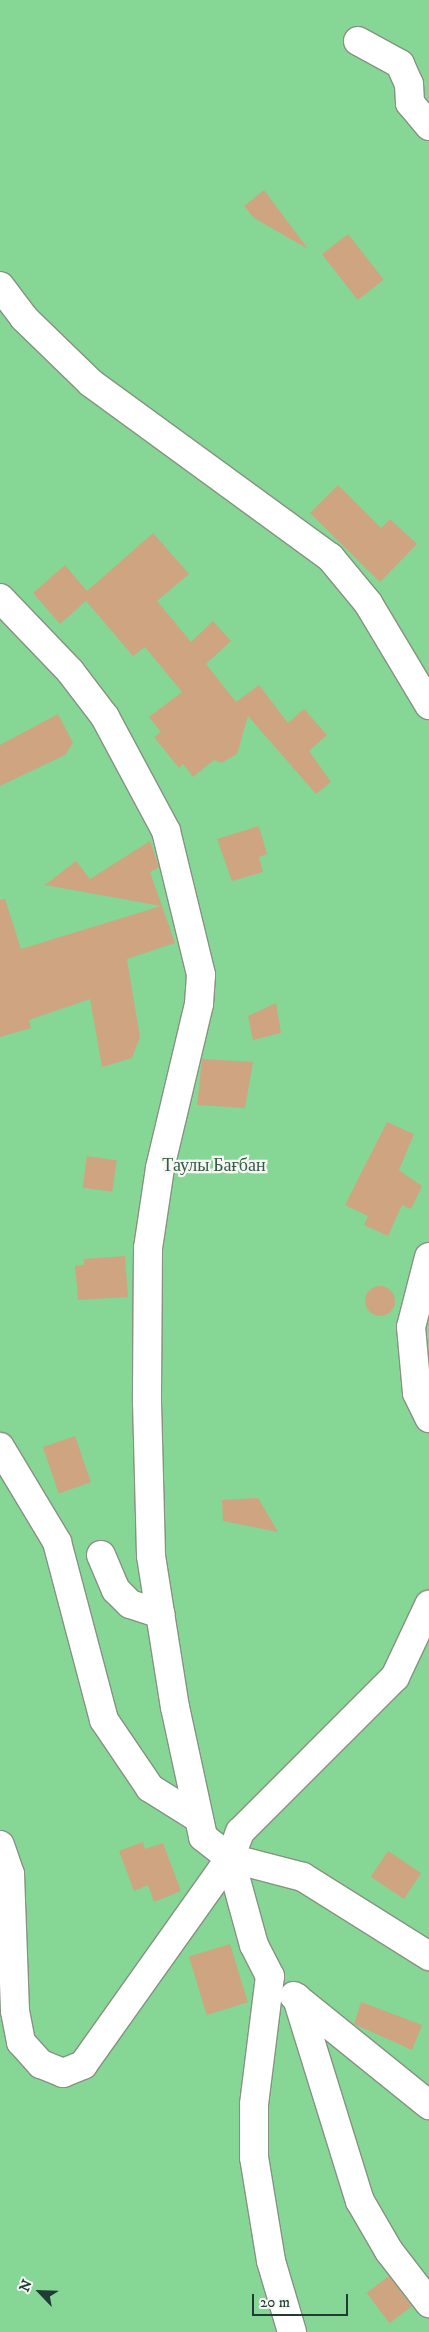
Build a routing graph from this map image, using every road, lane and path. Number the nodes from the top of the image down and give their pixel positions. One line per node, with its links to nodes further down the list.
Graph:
1 (358, 41): 2 (street)
2 (429, 126)
3 (0, 286): 5 (street)
4 (0, 598): 11 (street)
5 (429, 705)
6 (429, 1257): 7 (street)
7 (429, 1418)
8 (0, 1447): 12 (street)
9 (101, 1555): 11 (street)
10 (429, 1605): 14 (street)
11 (160, 1614): 12 (street)
12 (198, 1818): 14 (street)
13 (0, 1845): 14 (street)
14 (230, 1858): 15 (street); 16 (street)
15 (429, 1956)
16 (270, 1976): 17 (street); 20 (street)
17 (297, 1998): 18 (street); 19 (street)
18 (429, 2104)
19 (429, 2303)
20 (292, 2332)

